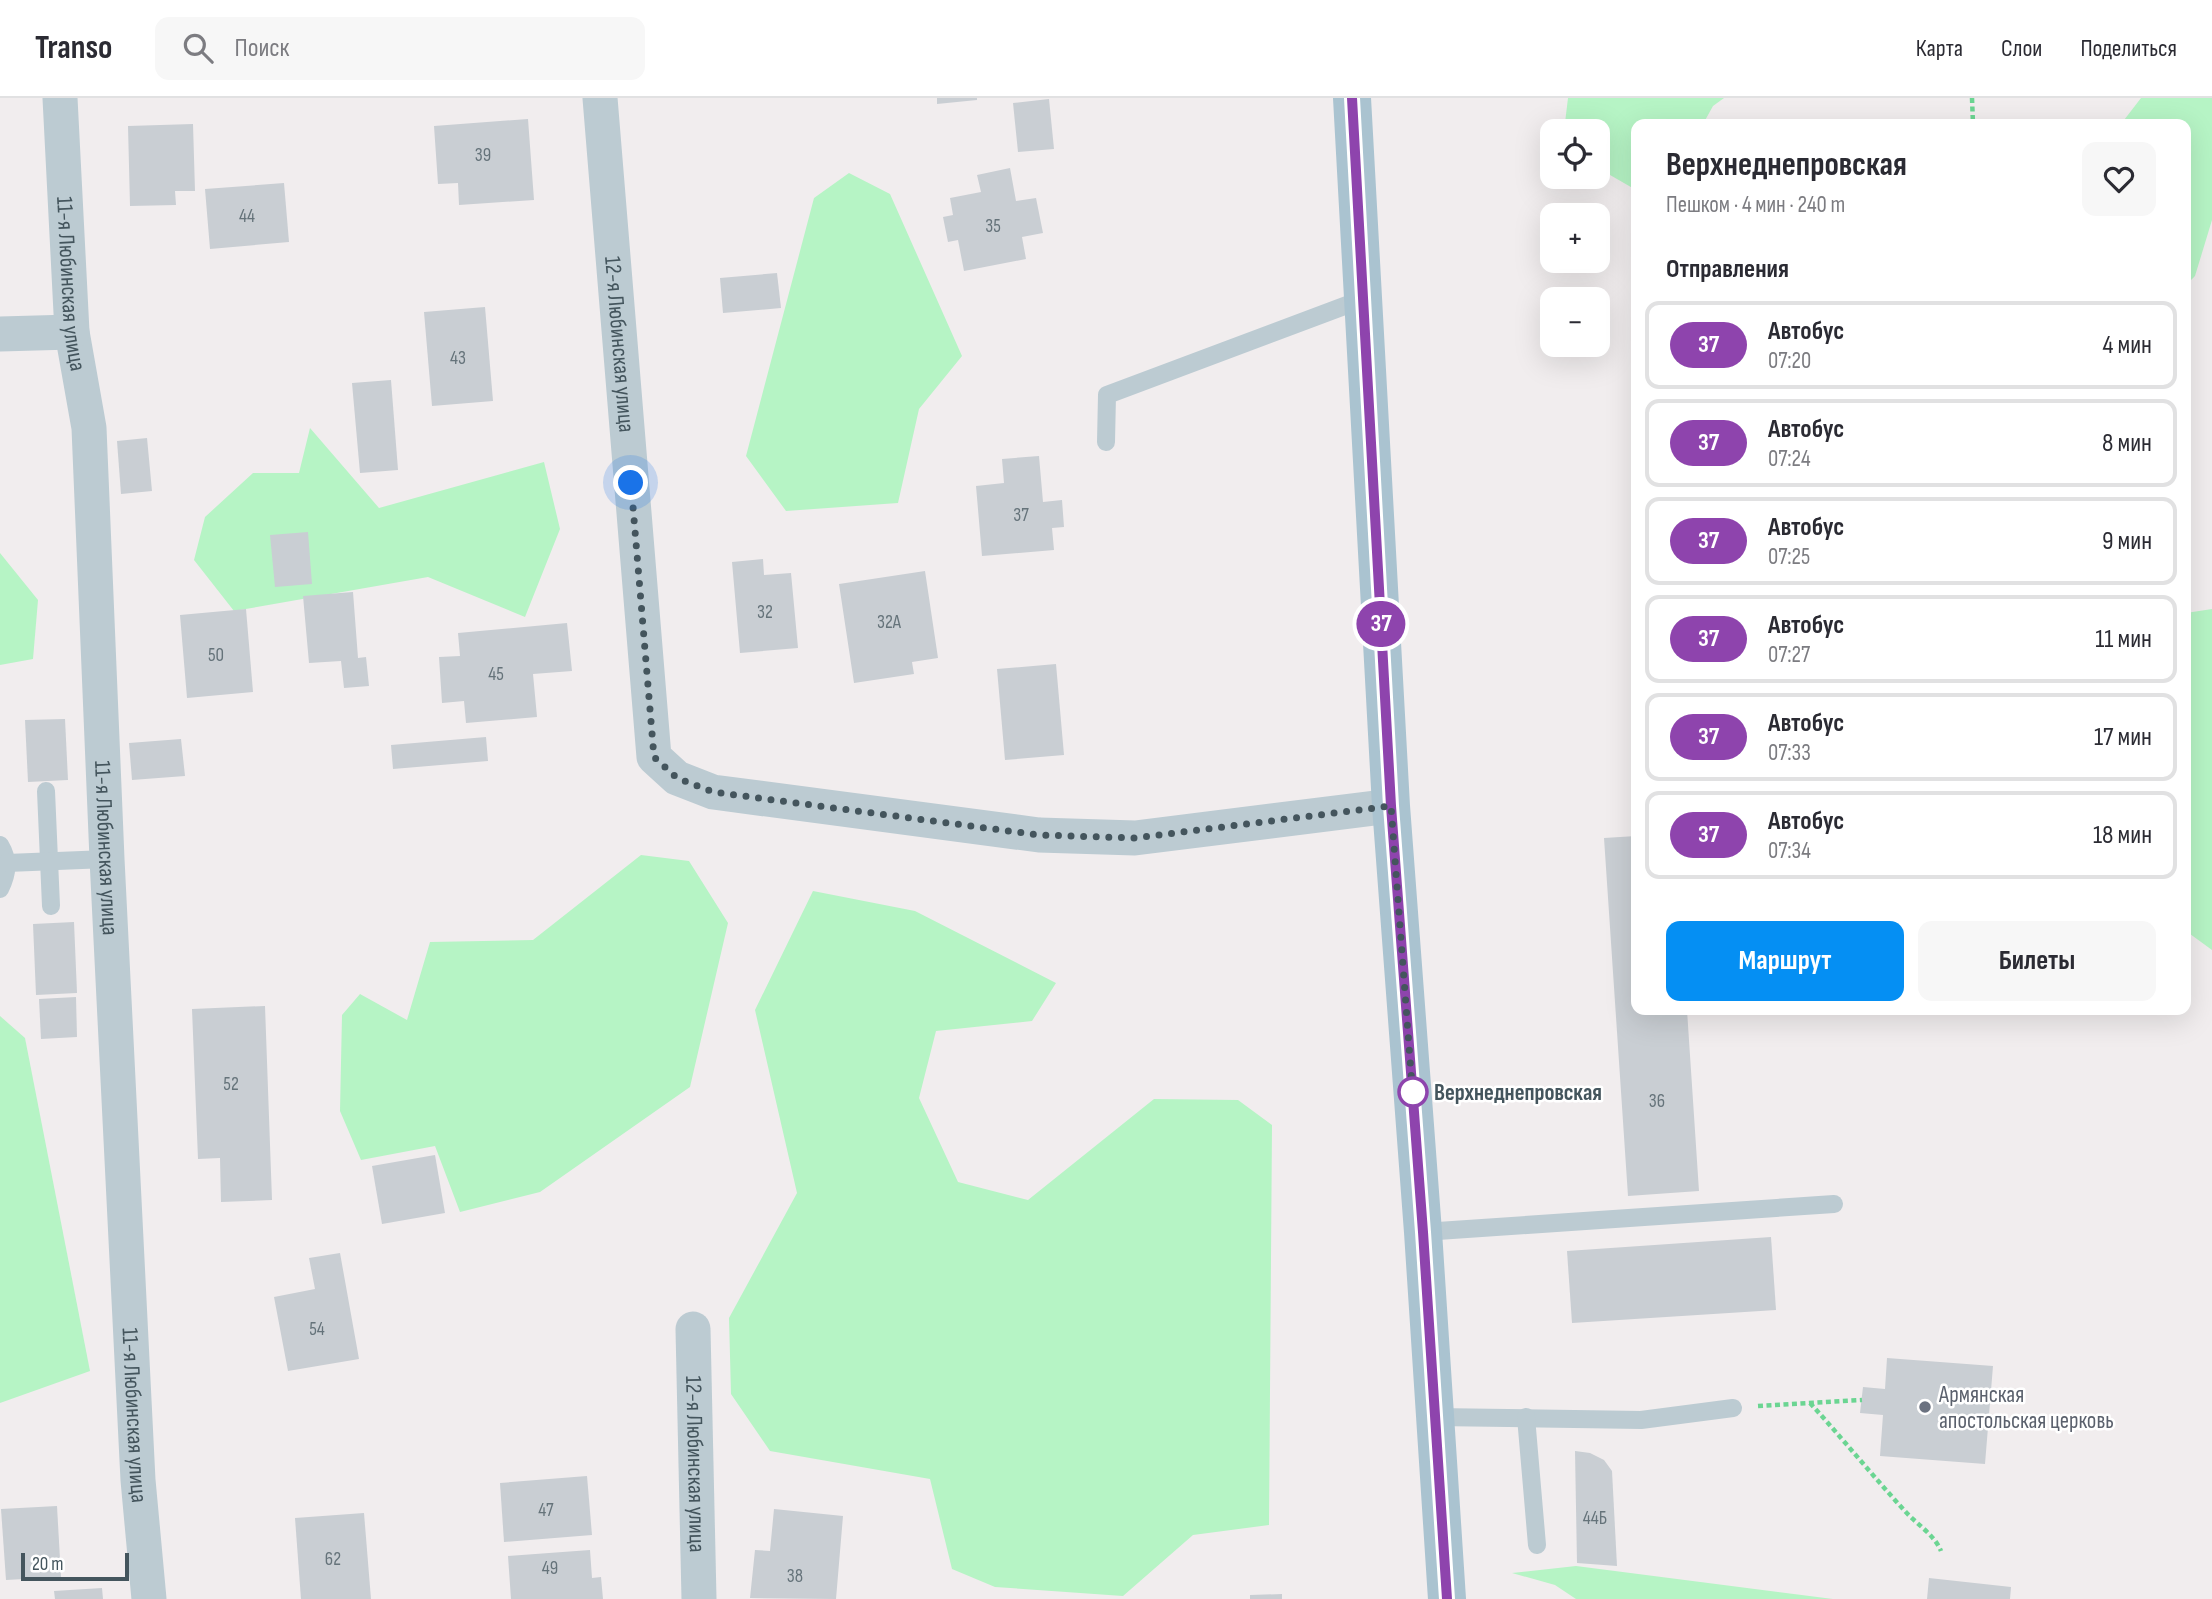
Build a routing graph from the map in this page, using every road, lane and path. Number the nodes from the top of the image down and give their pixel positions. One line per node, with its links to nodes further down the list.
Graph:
1 (60, 98): 7 (street, 11-я Любинская улица)
2 (600, 98): 11 (street, 12-я Любинская улица)
3 (1352, 98): 6 (main road)
4 (1972, 98): 5 (path)
5 (1973, 119)
6 (1363, 299): 9 (lane); 11 (main road)
7 (72, 332): 8 (street); 13 (street, 11-я Любинская улица)
8 (0, 334)
9 (1106, 442)
10 (46, 792): 14 (lane)
11 (1391, 806): 19 (main road)
12 (0, 845): 15 (lane)
13 (107, 859): 14 (lane); 28 (street, 11-я Любинская улица)
14 (49, 861): 15 (lane); 17 (lane)
15 (7, 863): 16 (lane)
16 (0, 889)
17 (51, 906)
18 (1834, 1204): 19 (lane)
19 (1423, 1232): 24 (main road)
20 (692, 1329): 29 (street, 12-я Любинская улица)
21 (1862, 1401): 22 (path)
22 (1810, 1402): 23 (path); 27 (path)
23 (1733, 1408): 25 (lane)
24 (1435, 1417): 25 (lane); 30 (main road)
25 (1526, 1417): 26 (lane)
26 (1537, 1545)
27 (1941, 1551)
28 (149, 1599)
29 (698, 1599)
30 (1447, 1599)

